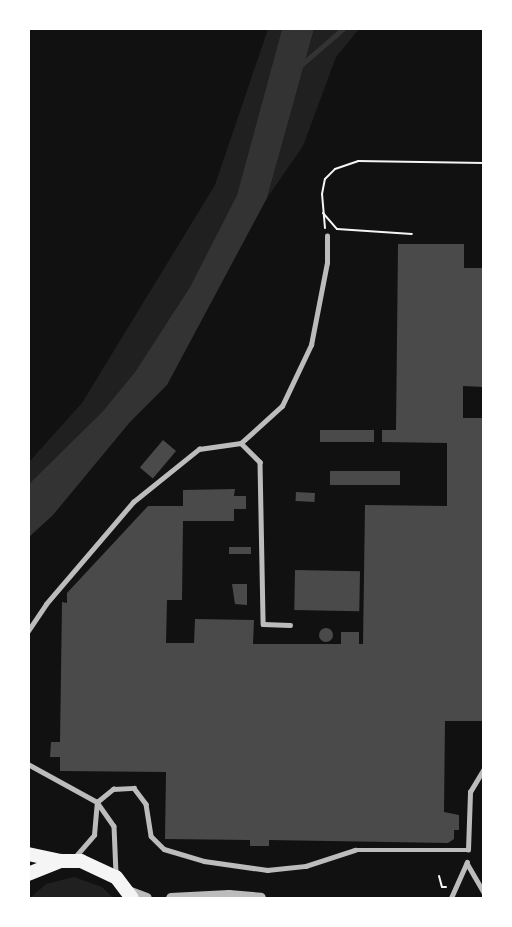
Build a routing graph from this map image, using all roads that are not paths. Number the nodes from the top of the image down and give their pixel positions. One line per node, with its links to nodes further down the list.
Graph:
1 (327, 236): 2 (lane)
2 (241, 444): 3 (lane); 4 (lane)
3 (290, 625)
4 (28, 631)
5 (28, 764): 7 (lane)
6 (483, 769): 7 (lane)
7 (97, 802): 9 (lane); 11 (lane)
8 (28, 854): 9 (main road)
9 (65, 860): 10 (main road); 11 (main road)
10 (28, 874)
11 (116, 877): 13 (main road)
12 (483, 892): 17 (lane)
13 (130, 895): 14 (street)
14 (147, 898)
15 (171, 898): 16 (street)
16 (261, 898)
17 (451, 898)

